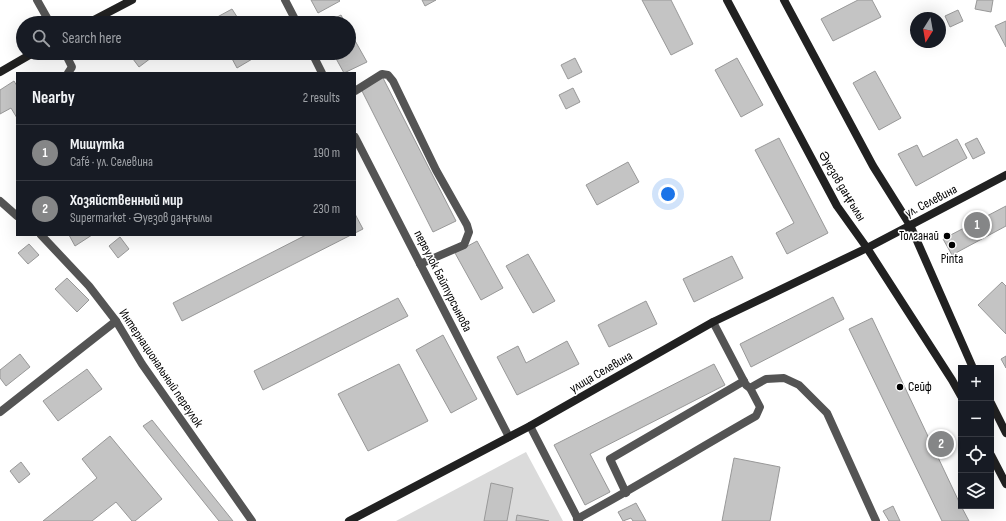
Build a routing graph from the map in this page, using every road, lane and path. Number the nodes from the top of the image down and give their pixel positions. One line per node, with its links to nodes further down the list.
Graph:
1 (36, 0): 6 (street)
2 (132, 0): 7 (main road)
3 (285, 0): 8 (street)
4 (727, 0): 22 (main road, Әуезов даңғылы)
5 (784, 0): 20 (main road)
6 (46, 16)
7 (101, 16)
8 (293, 16)
9 (21, 60): 12 (main road)
10 (68, 60): 13 (street)
11 (316, 60): 14 (street)
12 (0, 72)
13 (69, 72)
14 (322, 72)
15 (356, 90): 23 (street)
16 (356, 139): 23 (street, переулок Байтурсынова)
17 (1006, 175): 20 (main road, ул. Селевина)
18 (0, 201): 19 (street)
19 (16, 215)
20 (910, 225): 22 (main road, ул. Селевина); 26 (main road)
21 (42, 236): 24 (street, Интернациональный переулок)
22 (867, 248): 25 (main road, улица Селевина); 29 (main road, Әуезов даңғылы)
23 (420, 264): 34 (street, переулок Байтурсынова)
24 (116, 321): 31 (street); 39 (street, Интернациональный переулок)
25 (713, 322): 27 (street); 32 (main road, улица Селевина)
26 (972, 365)
27 (744, 381): 28 (street); 37 (street)
28 (750, 388): 37 (street); 41 (street)
29 (958, 391)
30 (994, 409): 33 (main road)
31 (0, 412)
32 (530, 426): 34 (main road, улица Селевина); 38 (street)
33 (1006, 433)
34 (510, 437): 40 (main road, улица Селевина)
35 (994, 460): 36 (main road)
36 (1006, 484)
37 (626, 492): 38 (street)
38 (578, 520)
39 (252, 521)
40 (349, 521)
41 (876, 521)

